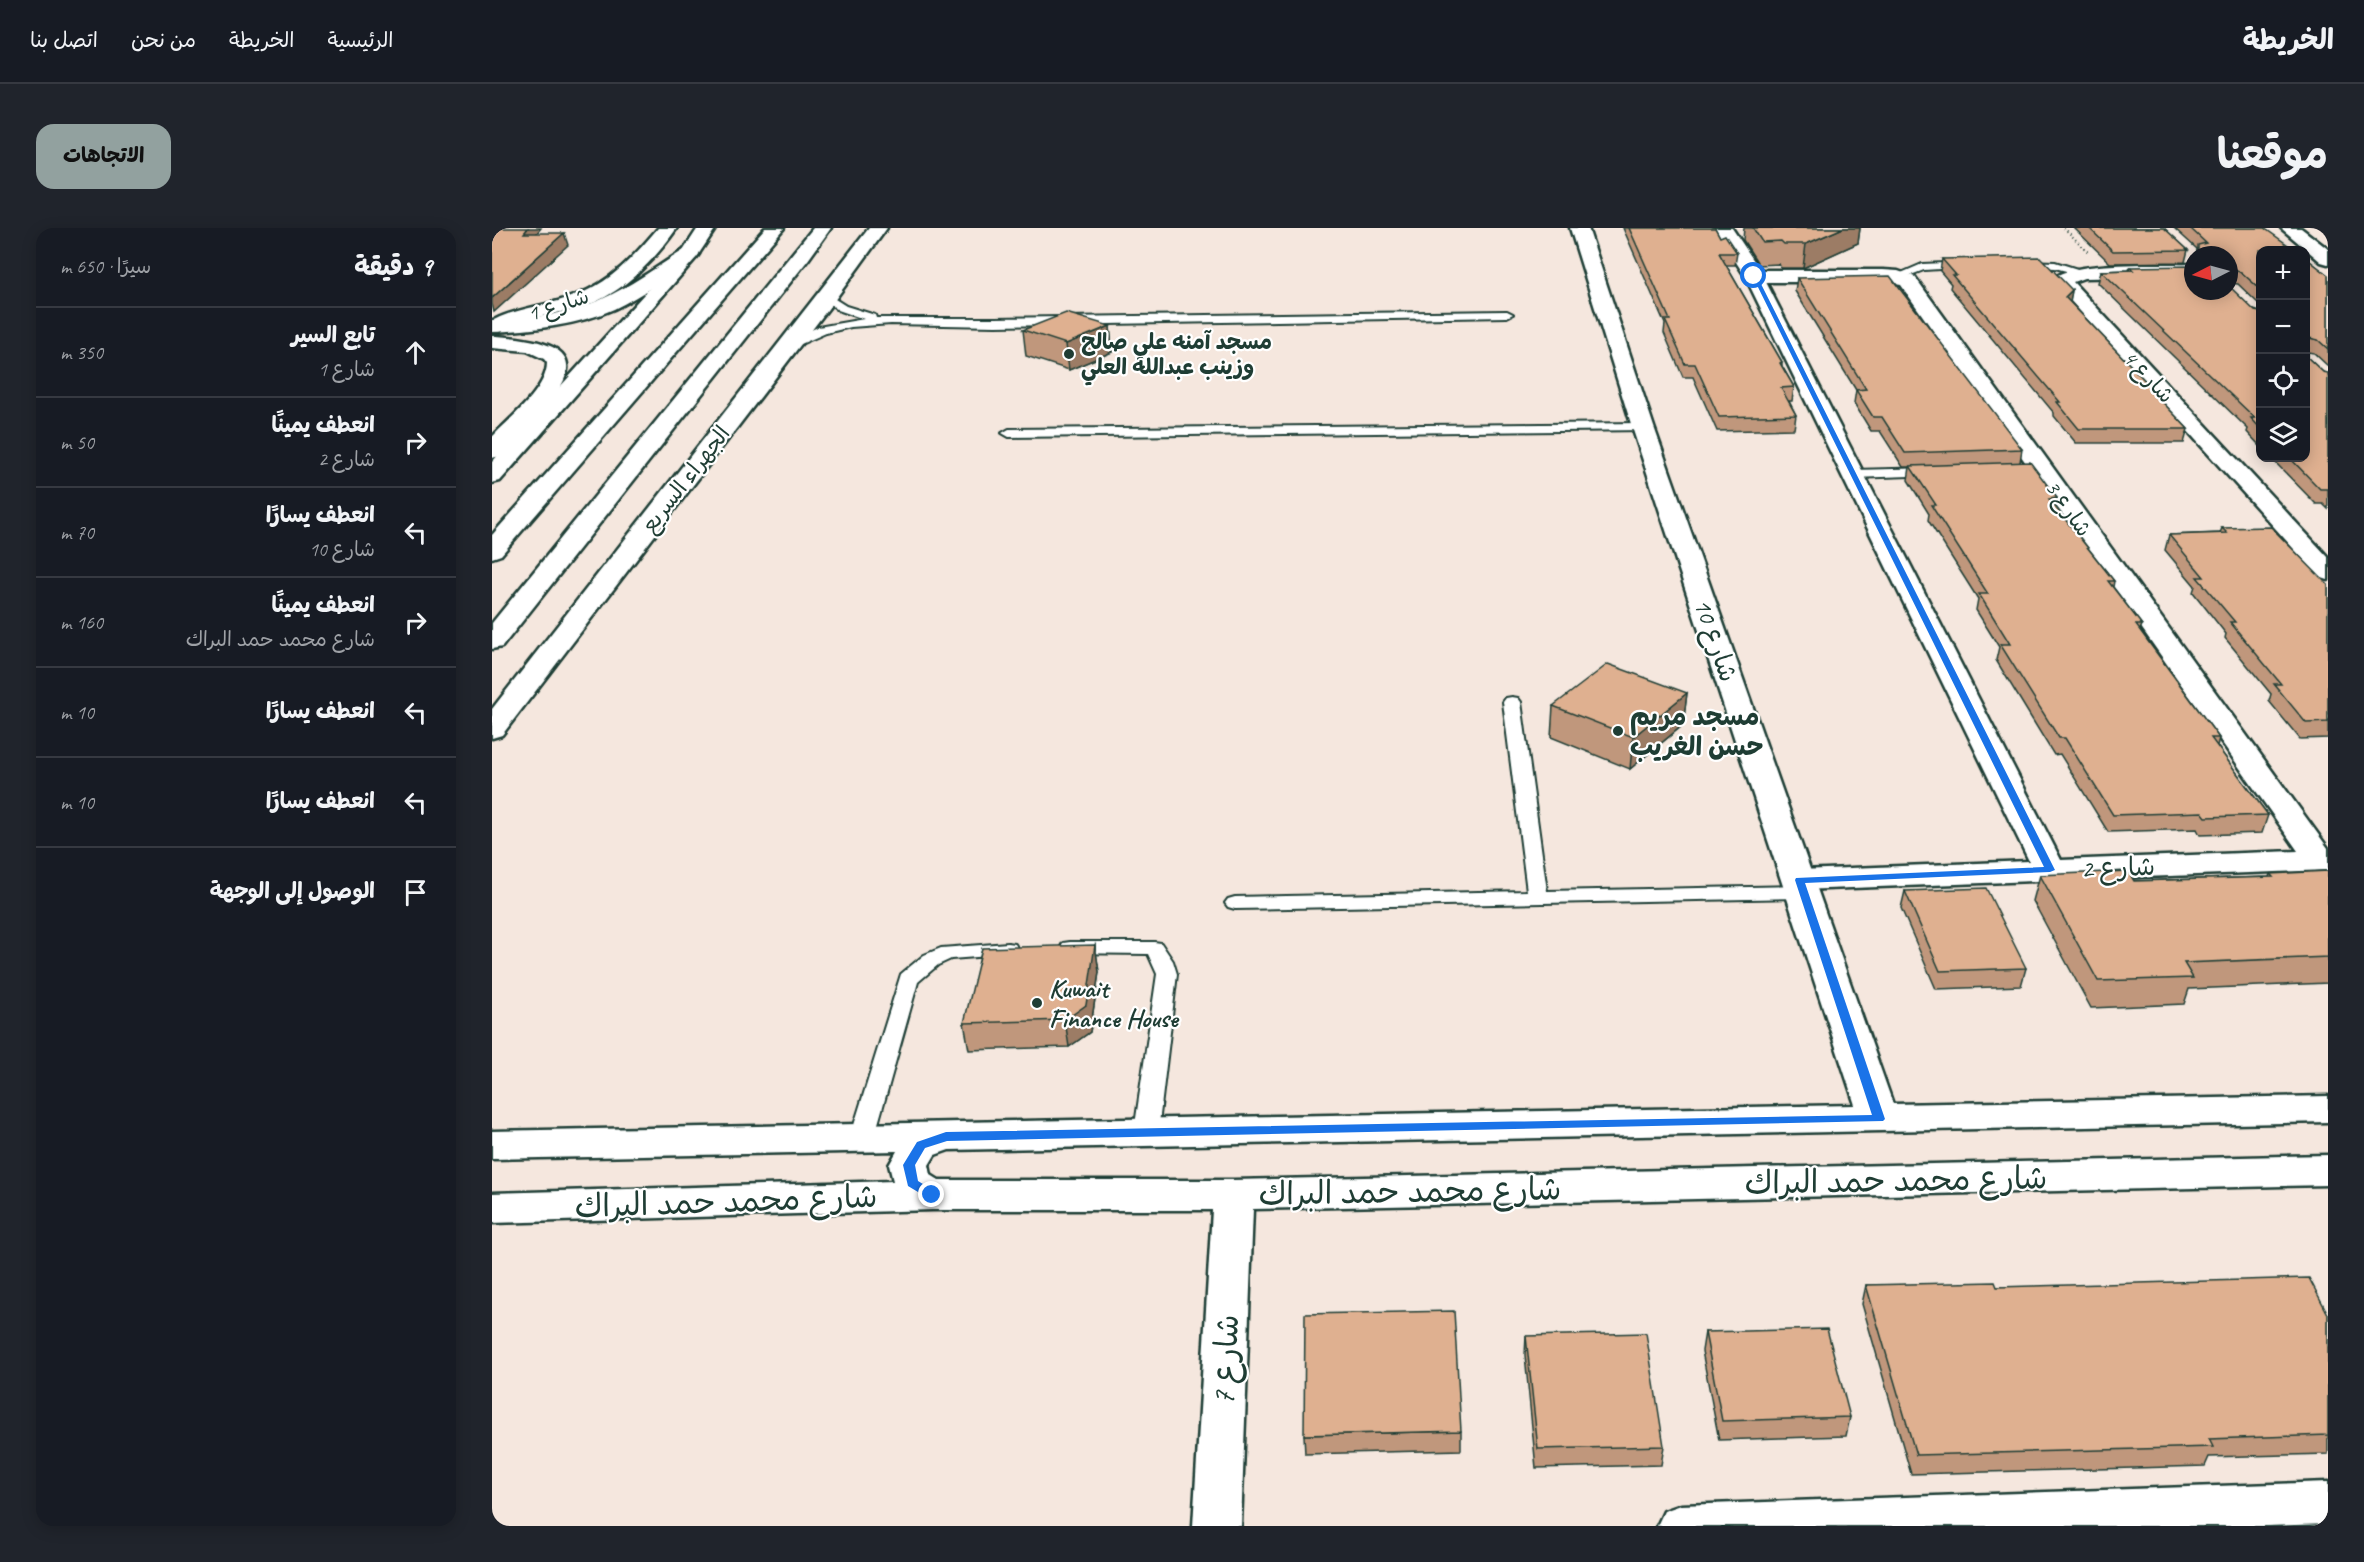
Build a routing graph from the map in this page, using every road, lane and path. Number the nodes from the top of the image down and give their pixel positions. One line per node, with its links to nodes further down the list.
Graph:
1 (668, 228): 21 (main road, شارع 1)
2 (707, 228): 10 (main road)
3 (775, 228): 30 (main road)
4 (878, 228): 18 (main road, الجهراء السريع)
5 (1579, 228): 23 (main road, شارع 10)
6 (1723, 228): 16 (main road)
7 (2290, 228): 11 (main road)
8 (830, 230): 33 (main road, الجهراء السريع)
9 (730, 250): 30 (main road)
10 (690, 254): 21 (main road); 29 (main road)
11 (2328, 258)
12 (1980, 264): 17 (lane)
13 (2004, 264): 15 (lane)
14 (2184, 270): 15 (main road)
15 (2081, 272): 32 (main road, شارع 4)
16 (1754, 276): 17 (main road); 28 (main road)
17 (1898, 277): 36 (main road, شارع 3)
18 (827, 297): 20 (lane); 22 (main road, الجهراء السريع)
19 (1507, 314): 20 (lane)
20 (891, 320): 22 (lane)
21 (493, 332): 24 (main road)
22 (790, 344): 35 (main road, الجهراء السريع)
23 (1643, 427): 25 (lane); 38 (main road, شارع 10)
24 (501, 431): 26 (main road)
25 (1008, 434)
26 (492, 451)
27 (1948, 472): 28 (lane)
28 (1853, 474): 37 (main road)
29 (492, 476)
30 (539, 495): 31 (main road)
31 (492, 550)
32 (2328, 572)
33 (492, 641)
34 (1512, 702): 39 (lane)
35 (492, 729)
36 (2324, 860): 37 (main road, شارع 2)
37 (2050, 870): 38 (main road, شارع 2)
38 (1801, 886): 39 (lane); 44 (main road, شارع 10)
39 (1538, 897): 40 (lane)
40 (1235, 903)
41 (1050, 948): 45 (lane)
42 (1027, 949): 47 (lane)
43 (2328, 1109): 44 (main road)
44 (1879, 1119): 45 (main road)
45 (1146, 1132): 46 (main road)
46 (946, 1136): 47 (main road); 50 (main road)
47 (862, 1138): 48 (main road)
48 (492, 1145)
49 (2328, 1170): 51 (main road, شارع محمد حمد البراك)
50 (932, 1195): 51 (main road, شارع محمد حمد البراك); 52 (main road, شارع محمد حمد البراك)
51 (1233, 1195): 55 (main road, شارع 7)
52 (492, 1208)
53 (2328, 1503): 54 (main road)
54 (2066, 1519): 56 (main road)
55 (1218, 1526)
56 (1681, 1526)

